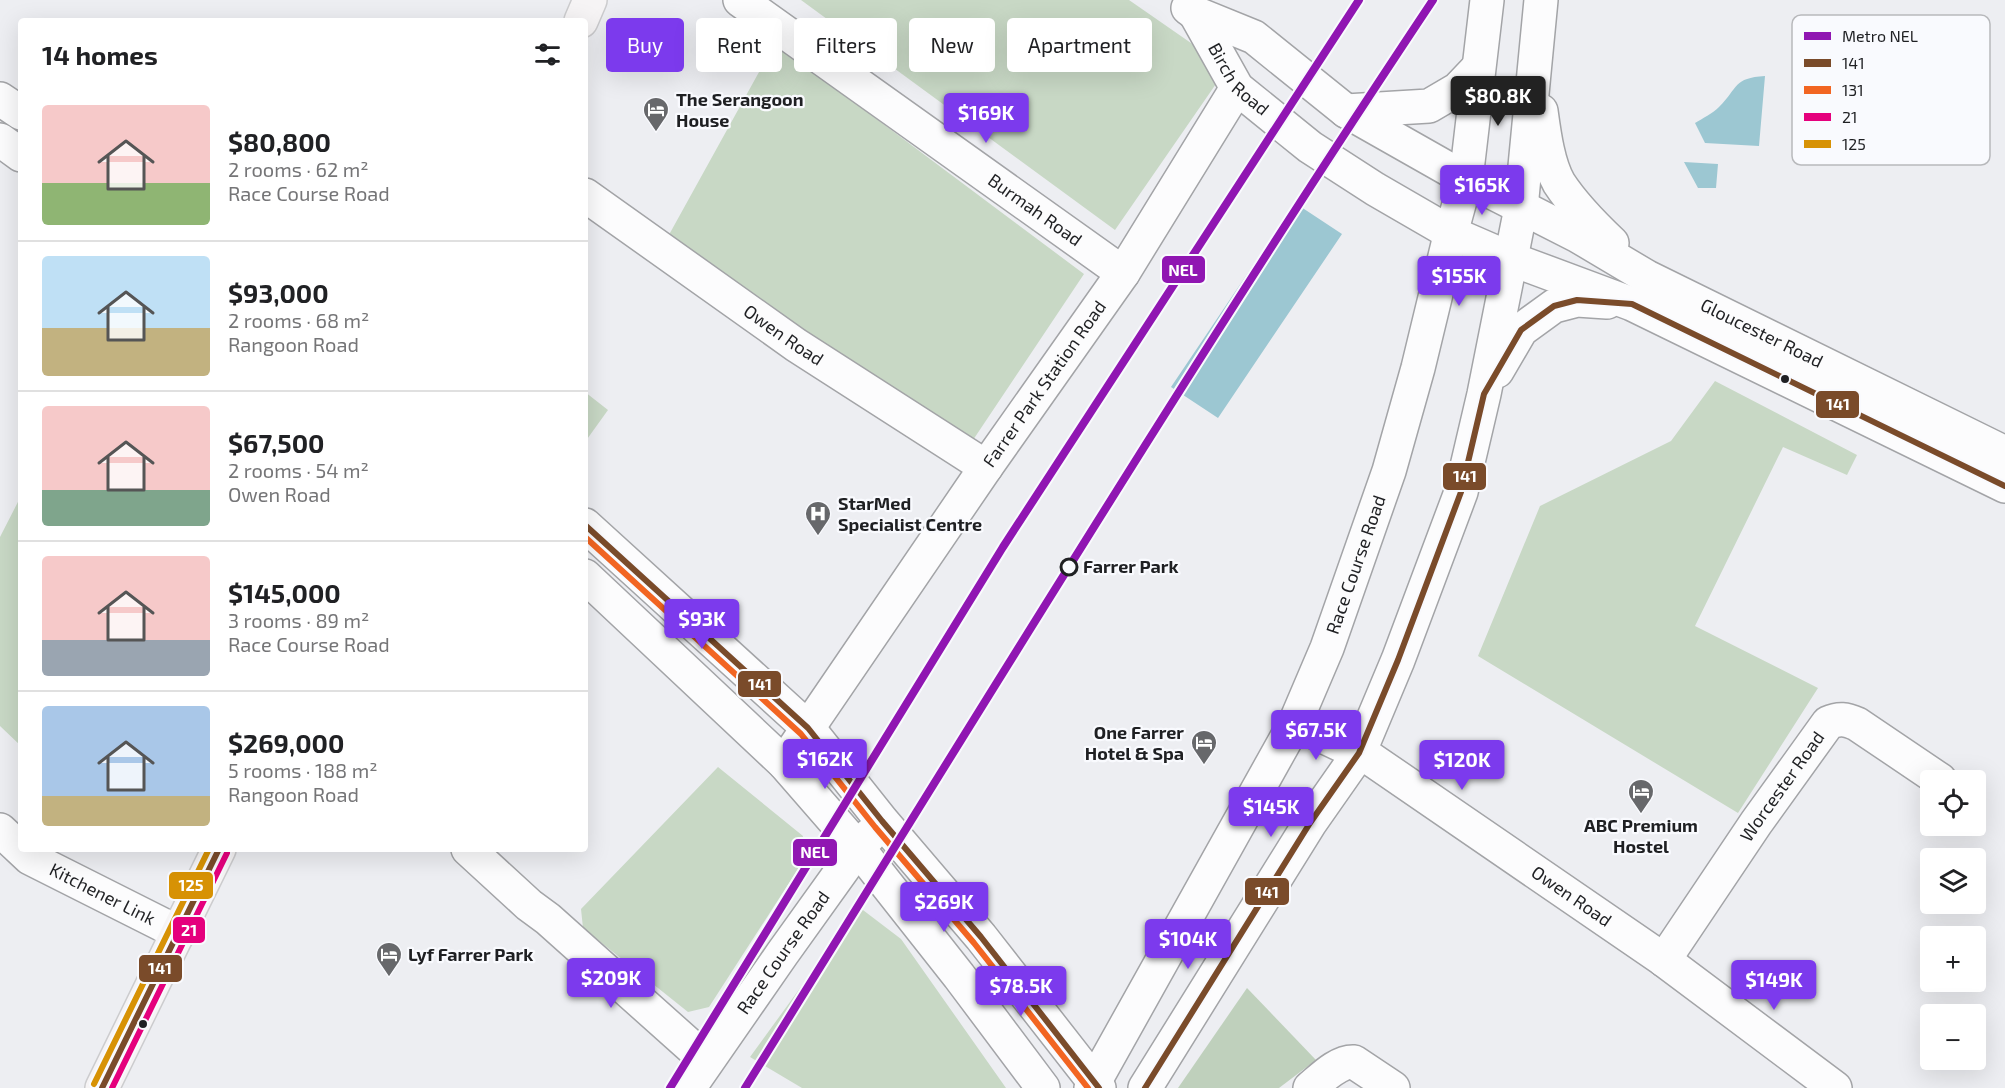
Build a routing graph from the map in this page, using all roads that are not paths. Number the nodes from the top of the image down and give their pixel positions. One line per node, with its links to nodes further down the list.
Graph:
1 (590, 0): 6 (main road)
2 (740, 0): 20 (street, Burmah Road)
3 (1487, 0): 8 (street, Race Course Road)
4 (1541, 0): 7 (street)
5 (1186, 7): 9 (street, Birch Road); 12 (street, Birch Road)
6 (582, 18)
7 (1534, 64): 17 (street); 21 (street)
8 (1478, 68): 12 (street); 15 (street, Race Course Road)
9 (1238, 88): 18 (street, Birch Road); 20 (street, Farrer Park Station Road)
10 (0, 99): 11 (street)
11 (18, 111)
12 (1346, 111): 15 (street, Birch Road)
13 (0, 140): 14 (street)
14 (18, 153)
15 (1467, 179): 17 (street, Birch Road); 18 (street, Race Course Road)
16 (588, 197): 24 (street, Owen Road)
17 (1521, 208): 19 (street); 21 (street, Gloucester Road)
18 (1451, 233): 19 (street, Birch Road); 28 (street, Race Course Road)
19 (1511, 259): 21 (street, Gloucester Road); 22 (street)
20 (1123, 273): 24 (street, Farrer Park Station Road)
21 (1640, 290): 22 (street); 23 (street, Gloucester Road); 25 (street, Gloucester Road)
22 (1484, 394): 30 (street)
23 (2005, 453)
24 (986, 467): 29 (street, Farrer Park Station Road)
25 (2005, 486)
26 (588, 528): 29 (street)
27 (588, 579): 31 (street)
28 (1295, 723): 30 (street, Owen Road); 43 (street, Race Course Road)
29 (808, 728): 31 (street, Farrer Park Station Road); 33 (street)
30 (1359, 753): 41 (street, Owen Road); 47 (street)
31 (784, 763): 36 (street)
32 (1925, 770): 41 (street, Worcester Road)
33 (882, 821): 36 (street, Race Course Road); 43 (street)
34 (0, 831): 35 (street, Kitchener Link)
35 (18, 847)
36 (858, 848): 42 (street, Race Course Road); 46 (street)
37 (23, 852): 40 (street, Kitchener Link)
38 (218, 852): 40 (main road)
39 (471, 852): 42 (street)
40 (179, 933): 44 (main road)
41 (1664, 960): 50 (street, Owen Road)
42 (707, 1061): 45 (street, Race Course Road)
43 (1095, 1086)
44 (102, 1088)
45 (689, 1088)
46 (1043, 1088)
47 (1145, 1088)
48 (1310, 1088): 49 (street)
49 (1393, 1088)
50 (1835, 1088)

